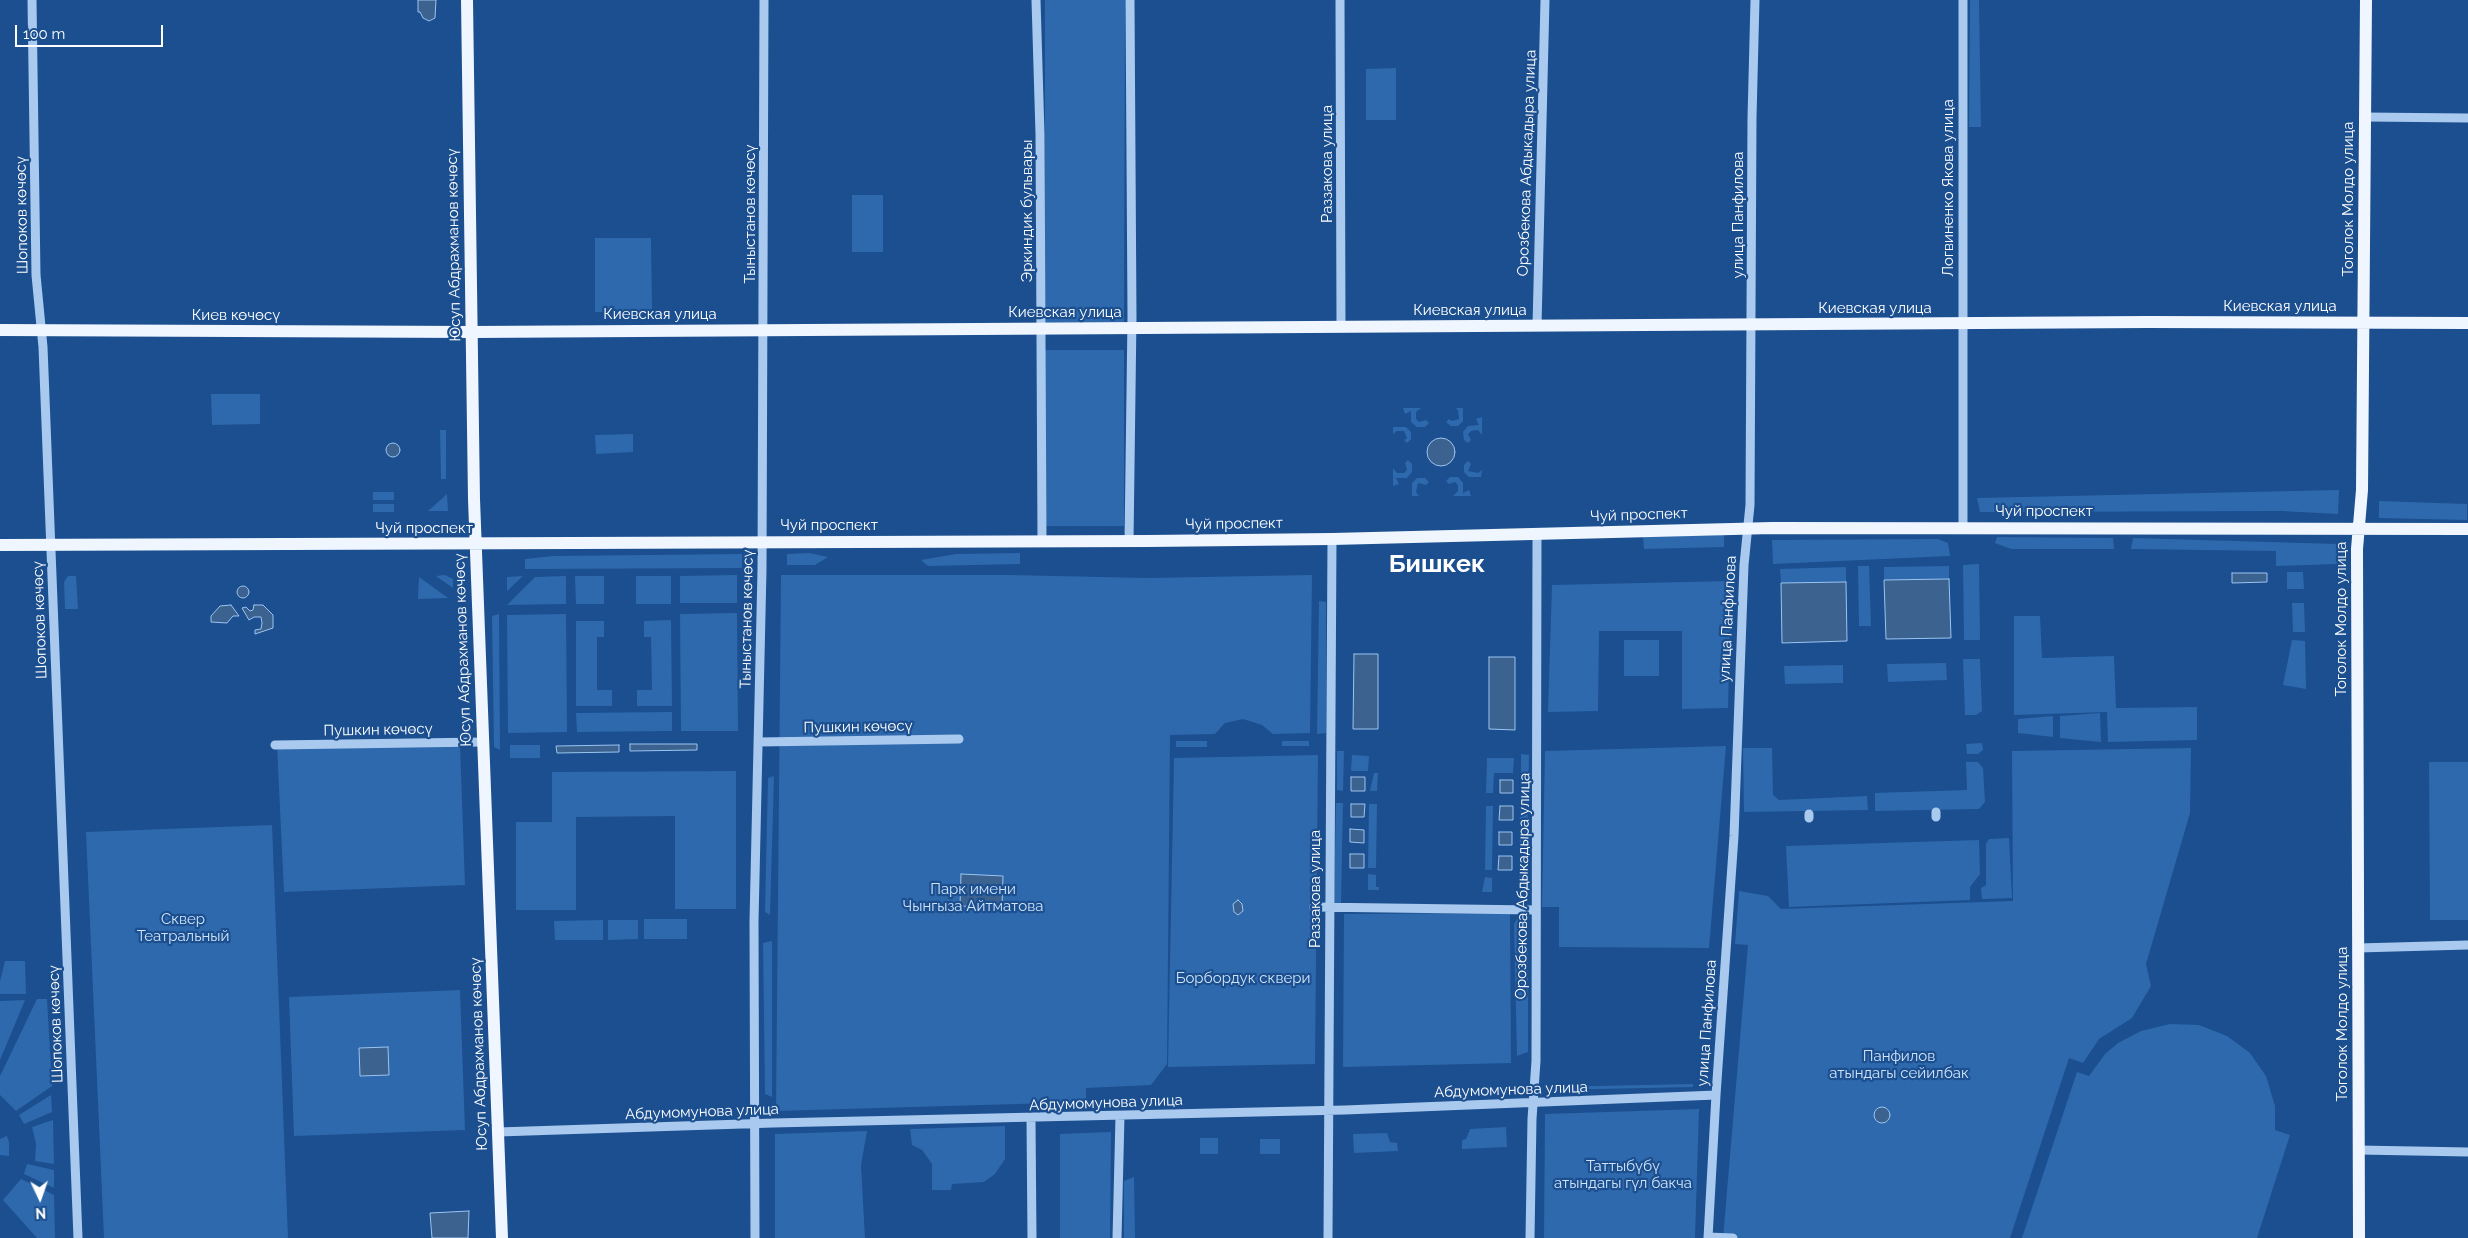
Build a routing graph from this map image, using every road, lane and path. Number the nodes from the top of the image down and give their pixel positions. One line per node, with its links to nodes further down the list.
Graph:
1 (32, 0): 22 (street, Шопоков көчөсү)
2 (467, 0): 24 (main road, Юсуп Абдрахманов көчөсү)
3 (764, 0): 23 (street, Тыныстанов көчөсү)
4 (1036, 0): 20 (street, Эркиндик бульвары)
5 (1130, 0): 19 (street)
6 (1340, 0): 18 (street, Раззакова улица)
7 (1545, 0): 17 (street, Орозбекова Абдыкадыра улица)
8 (1755, 0): 16 (street, улица Панфилова)
9 (1963, 0): 15 (street, Логвиненко Якова улица)
10 (2366, 0): 11 (main road, Тоголок Молдо улица)
11 (2364, 117): 12 (street); 13 (main road, Тоголок Молдо улица)
12 (2468, 118)
13 (2363, 322): 14 (main road, Киевская улица); 15 (main road, Киевская улица); 26 (main road, Тоголок Молдо улица)
14 (2468, 323)
15 (1962, 324): 16 (main road, Киевская улица); 25 (street, Логвиненко Якова улица)
16 (1752, 325): 17 (main road, Киевская улица); 27 (street, улица Панфилова)
17 (1537, 326): 18 (main road, Киевская улица)
18 (1341, 327): 19 (main road, Киевская улица)
19 (1132, 328): 20 (main road, Киевская улица); 33 (street)
20 (1041, 329): 23 (main road, Киевская улица); 32 (street, Эркиндик бульвары)
21 (0, 330): 22 (main road, Киев көчөсү)
22 (41, 330): 24 (main road, Киев көчөсү); 34 (street, Шопоков көчөсү)
23 (763, 330): 24 (main road, Киевская улица); 31 (street, Тыныстанов көчөсү)
24 (472, 332): 35 (main road, Юсуп Абдрахманов көчөсү)
25 (1963, 527): 26 (main road, Чуй проспект); 27 (main road, Чуй проспект)
26 (2359, 527): 28 (main road, Чуй проспект); 45 (main road, Тоголок Молдо улица)
27 (1748, 528): 29 (main road, Чуй проспект); 46 (street, улица Панфилова)
28 (2468, 529)
29 (1537, 534): 30 (main road, Чуй проспект); 43 (street, Орозбекова Абдыкадыра улица)
30 (1332, 539): 33 (main road, Чуй проспект); 42 (street, Раззакова улица)
31 (762, 542): 32 (main road, Чуй проспект); 35 (main road, Чуй проспект); 39 (street, Тыныстанов көчөсү)
32 (1042, 542): 33 (main road, Чуй проспект)
33 (1129, 542)
34 (50, 544): 35 (main road, Чуй проспект); 36 (main road, Чуй проспект); 56 (street, Шопоков көчөсү)
35 (476, 544): 38 (main road, Юсуп Абдрахманов көчөсү)
36 (0, 545)
37 (959, 739): 39 (street, Пушкин көчөсү)
38 (482, 742): 40 (street, Пушкин көчөсү); 52 (main road, Юсуп Абдрахманов көчөсү)
39 (758, 742): 51 (street, Тыныстанов көчөсү)
40 (275, 745)
41 (1314, 907): 42 (street)
42 (1329, 907): 43 (street); 48 (street, Раззакова улица)
43 (1535, 910): 47 (street, Орозбекова Абдыкадыра улица)
44 (2468, 946): 45 (street)
45 (2358, 948): 53 (main road, Тоголок Молдо улица)
46 (1716, 1095): 47 (street, Абдумомунова улица); 55 (street, улица Панфилова)
47 (1533, 1103): 48 (street, Абдумомунова улица); 62 (street, Орозбекова Абдыкадыра улица)
48 (1328, 1111): 49 (street, Абдумомунова улица); 61 (street, Раззакова улица)
49 (1120, 1116): 50 (street, Абдумомунова улица); 60 (street)
50 (1031, 1119): 51 (street, Абдумомунова улица); 59 (street)
51 (755, 1124): 52 (street, Абдумомунова улица); 58 (street, Тыныстанов көчөсү)
52 (498, 1132): 57 (main road, Юсуп Абдрахманов көчөсү)
53 (2359, 1150): 54 (street); 64 (main road, Тоголок Молдо улица)
54 (2468, 1152)
55 (1708, 1237): 63 (street)
56 (78, 1238)
57 (502, 1238)
58 (756, 1238)
59 (1032, 1238)
60 (1118, 1238)
61 (1328, 1238)
62 (1530, 1238)
63 (1732, 1238)
64 (2359, 1238)

